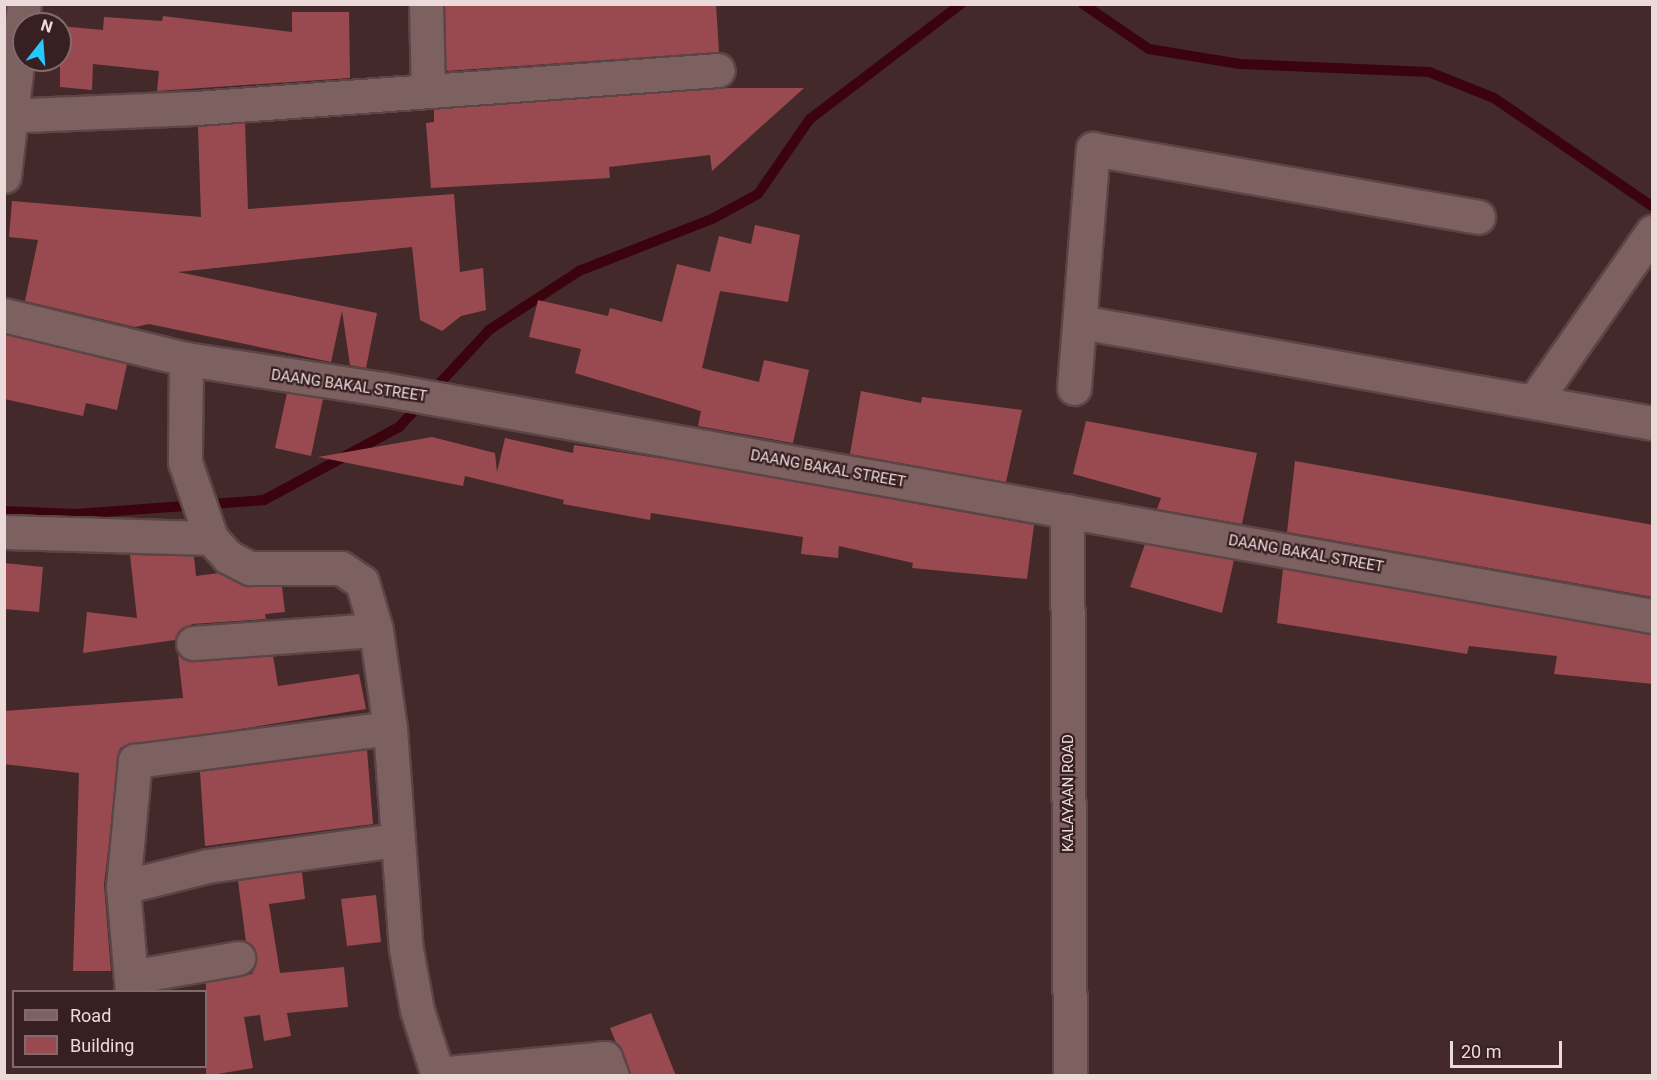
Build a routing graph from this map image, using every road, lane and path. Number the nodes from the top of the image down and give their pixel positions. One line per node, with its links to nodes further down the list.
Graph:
1 (24, 4): 5 (street)
2 (426, 4): 4 (street)
3 (718, 70): 4 (street)
4 (428, 91): 5 (street)
5 (9, 116): 6 (street)
6 (4, 176)
7 (1478, 217): 10 (street)
8 (1653, 232): 13 (street)
9 (4, 315): 11 (street, DAANG BAKAL STREET)
10 (1080, 322): 12 (street); 13 (street)
11 (186, 359): 15 (street, DAANG BAKAL STREET); 17 (street)
12 (1074, 388)
13 (1535, 400): 14 (street)
14 (1653, 423)
15 (1067, 511): 18 (street, DAANG BAKAL STREET); 28 (street, KALAYAAN ROAD)
16 (4, 532): 17 (street)
17 (209, 534): 19 (street)
18 (1653, 616)
19 (376, 630): 20 (street); 21 (street)
20 (193, 644)
21 (390, 728): 22 (street); 23 (street)
22 (397, 840): 23 (street); 26 (street)
23 (123, 887): 25 (street)
24 (238, 958): 25 (street)
25 (131, 984)
26 (438, 1075): 27 (street)
27 (612, 1076)
28 (1070, 1076)

